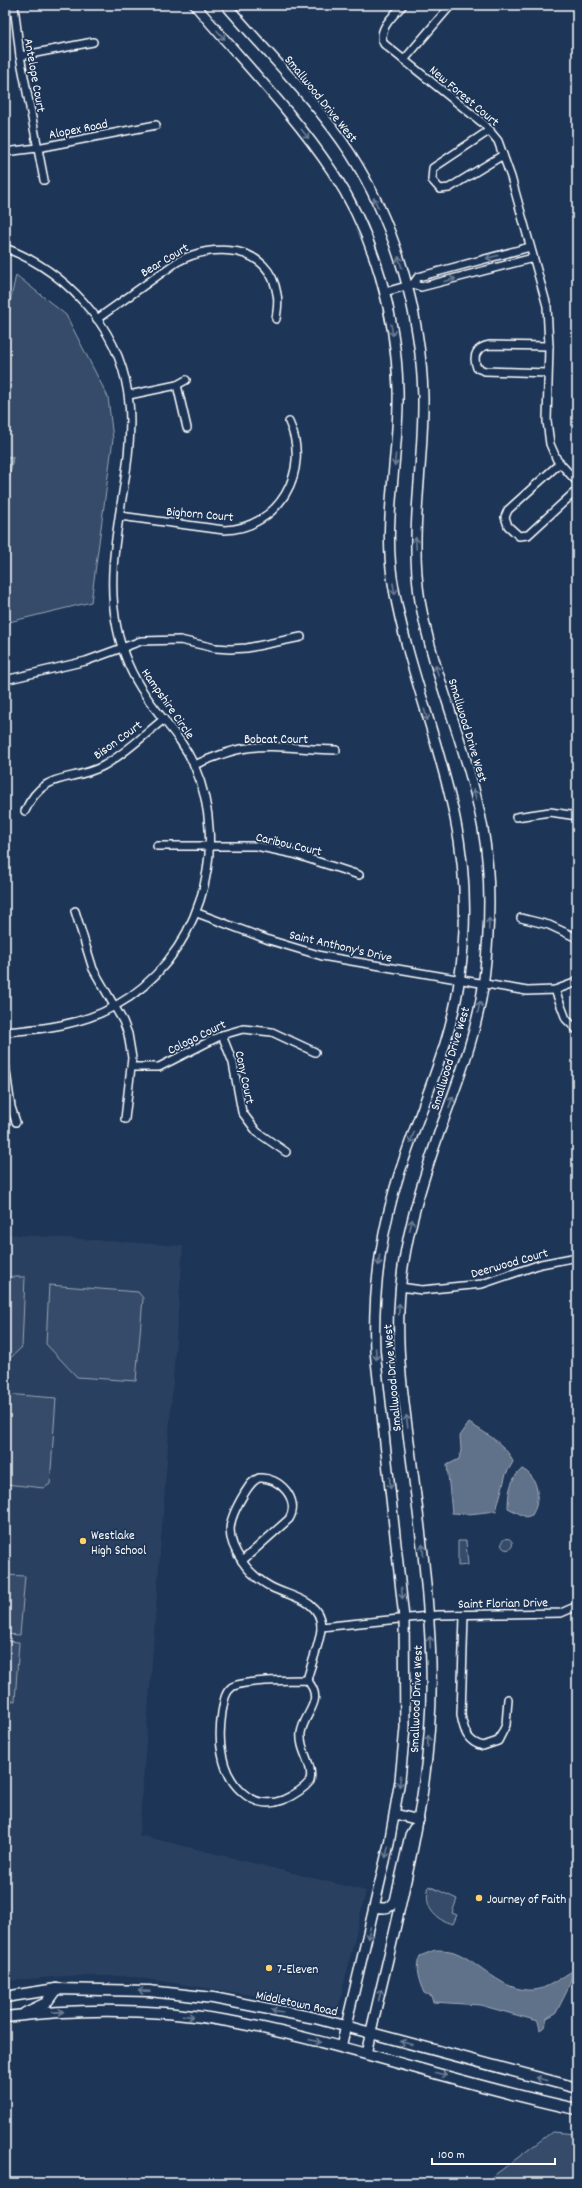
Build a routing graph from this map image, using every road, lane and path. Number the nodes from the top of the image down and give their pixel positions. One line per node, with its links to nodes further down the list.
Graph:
1 (14, 5): 7 (street, Antelope Court)
2 (195, 5): 19 (street, Smallwood Drive West, one-way to 19)
3 (226, 5): 18 (street, Smallwood Drive West, one-way to 3)
4 (403, 5): 8 (street, New Forest Court)
5 (451, 5): 8 (street)
6 (93, 42): 7 (street)
7 (20, 56): 11 (street, Antelope Court)
8 (404, 60): 10 (street, New Forest Court)
9 (156, 125): 11 (street, Alopex Road)
10 (490, 130): 13 (street, New Forest Court); 13 (street)
11 (37, 148): 12 (street, Alopex Road); 14 (street, Antelope Court)
12 (5, 152)
13 (503, 155): 15 (street, New Forest Court)
14 (44, 180)
15 (530, 247): 17 (street, New Forest Court); 18 (street, one-way to 18)
16 (5, 248): 20 (street, Hampshire Circle)
17 (533, 258): 18 (street, one-way to 17); 22 (street, New Forest Court)
18 (410, 285): 19 (street); 51 (street, Smallwood Drive West, one-way to 18)
19 (385, 292): 49 (street, Smallwood Drive West, one-way to 49)
20 (97, 319): 21 (street, Bear Court); 26 (street, Hampshire Circle)
21 (276, 319)
22 (549, 346): 23 (street, New Forest Court); 23 (street)
23 (547, 373): 29 (street, New Forest Court)
24 (186, 380): 25 (street)
25 (177, 385): 26 (street); 28 (street)
26 (129, 395): 32 (street, Hampshire Circle)
27 (289, 422): 32 (street, Bighorn Court)
28 (187, 428)
29 (560, 463): 30 (street, New Forest Court); 31 (street)
30 (577, 482)
31 (577, 490)
32 (120, 516): 34 (street, Hampshire Circle)
33 (301, 637): 34 (street)
34 (122, 647): 35 (street); 36 (street, Hampshire Circle)
35 (5, 680)
36 (164, 719): 38 (street, Hampshire Circle); 39 (street, Bison Court)
37 (336, 750): 38 (street, Bobcat Court)
38 (194, 765): 42 (street, Hampshire Circle)
39 (25, 811)
40 (577, 816): 41 (street)
41 (516, 817)
42 (211, 844): 43 (street, Caribou Court); 44 (street, Caribou Court); 46 (street, Hampshire Circle)
43 (157, 846)
44 (359, 875)
45 (75, 911): 53 (street)
46 (198, 913): 49 (street, Saint Anthony's Drive); 53 (street, Hampshire Circle)
47 (520, 918): 48 (street)
48 (577, 938)
49 (460, 981): 51 (street, Saint Anthony's Drive); 69 (street, Smallwood Drive West, one-way to 69)
50 (577, 982): 52 (street, Saint Anthony's Drive)
51 (484, 985): 52 (street, Saint Anthony's Drive); 64 (street, Smallwood Drive West, one-way to 51)
52 (555, 990): 54 (street)
53 (115, 1006): 55 (street, Hampshire Circle); 59 (street)
54 (577, 1030)
55 (5, 1032)
56 (222, 1035): 57 (street, Cologo Court); 59 (street, Cologo Court); 62 (street, Cony Court)
57 (315, 1052)
58 (5, 1064): 61 (street)
59 (132, 1067): 60 (street)
60 (125, 1119)
61 (16, 1122)
62 (286, 1152)
63 (577, 1257): 64 (street, Deerwood Court)
64 (400, 1287): 68 (street, Smallwood Drive West, one-way to 64)
65 (242, 1561): 65 (street); 70 (street)
66 (577, 1606): 67 (street, Saint Florian Drive)
67 (464, 1615): 68 (street, Saint Florian Drive); 72 (street)
68 (429, 1616): 69 (street, Saint Florian Drive); 74 (street, Smallwood Drive West, one-way to 68)
69 (404, 1618): 70 (street, Saint Florian Drive); 73 (street, Smallwood Drive West, one-way to 73)
70 (321, 1627): 71 (street)
71 (307, 1680): 71 (street)
72 (508, 1698)
73 (395, 1814): 74 (street); 75 (street, Smallwood Drive West, one-way to 75)
74 (419, 1820): 75 (street); 81 (street, Smallwood Drive West, one-way to 74)
75 (374, 1907): 80 (street, Smallwood Drive West, one-way to 80)
76 (56, 1989): 77 (main road, Middletown Road); 78 (main road); 80 (main road, Middletown Road, one-way to 76)
77 (5, 1997)
78 (21, 2015): 79 (main road); 82 (main road, one-way to 82)
79 (5, 2017)
80 (346, 2027): 81 (main road, Middletown Road); 82 (street, Smallwood Drive West)
81 (371, 2033): 83 (street, Smallwood Drive West); 84 (main road, Middletown Road, one-way to 81)
82 (341, 2048): 83 (main road)
83 (366, 2054): 85 (main road, one-way to 85)
84 (577, 2088)
85 (577, 2109)

